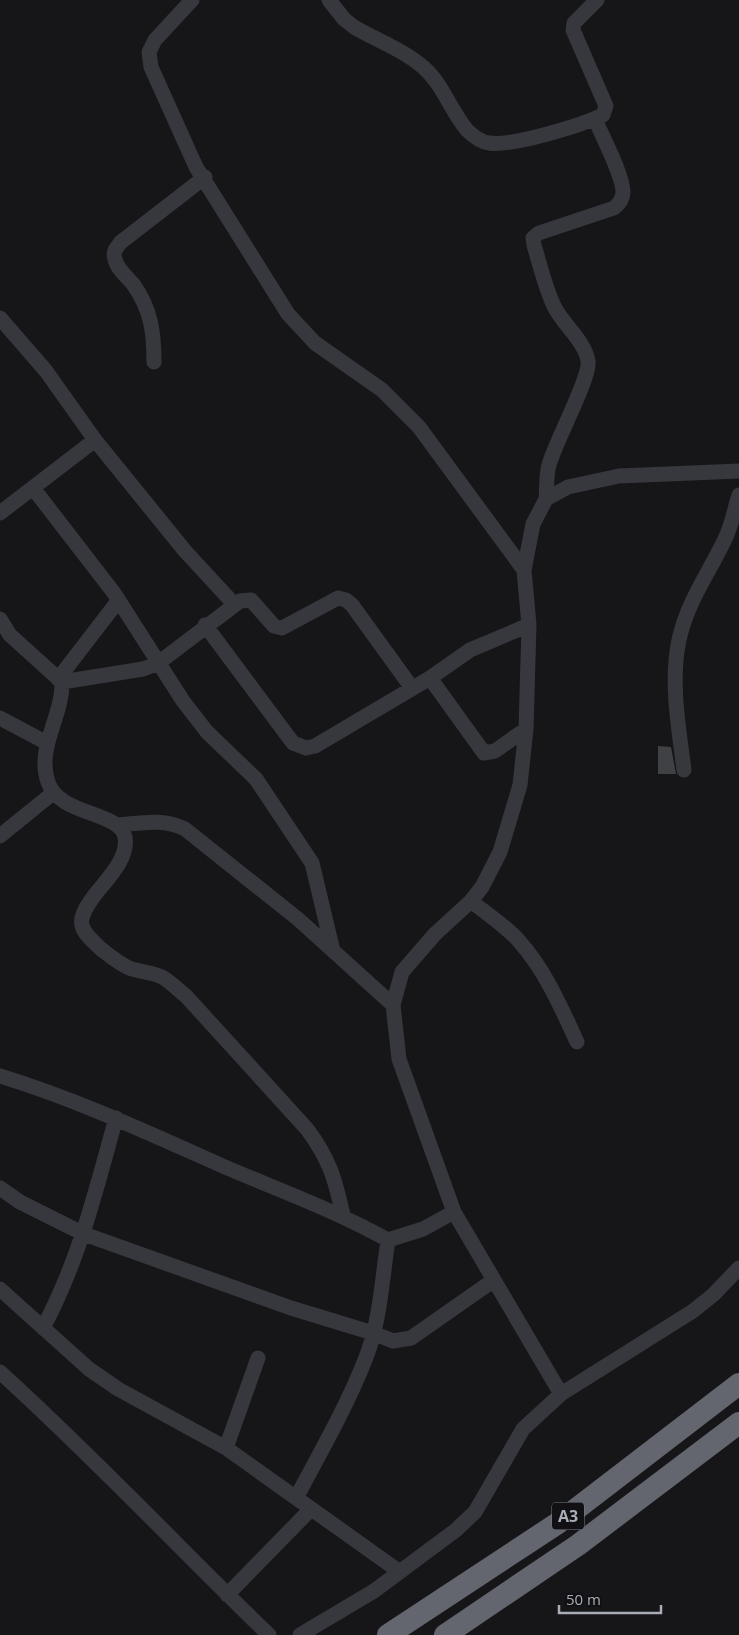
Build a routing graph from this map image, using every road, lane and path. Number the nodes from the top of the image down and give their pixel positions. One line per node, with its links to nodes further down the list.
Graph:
1 (192, 0): 5 (street)
2 (329, 0): 4 (street)
3 (597, 0): 4 (street)
4 (595, 119): 12 (street)
5 (205, 178): 7 (street); 14 (street)
6 (0, 318): 8 (street)
7 (154, 362)
8 (95, 440): 10 (street); 16 (street)
9 (739, 471): 12 (street)
10 (33, 488): 13 (street); 15 (street)
11 (739, 495): 27 (street)
12 (546, 499): 14 (street)
13 (0, 513)
14 (524, 570): 18 (street)
15 (118, 601): 20 (street); 22 (street)
16 (234, 604): 19 (street); 23 (street)
17 (0, 619): 22 (street)
18 (529, 625): 21 (street); 25 (street)
19 (205, 626): 20 (street); 23 (street)
20 (157, 664): 22 (street); 32 (street)
21 (430, 678): 23 (street); 25 (street)
22 (60, 681): 26 (street)
23 (412, 688)
24 (0, 718): 26 (street)
25 (526, 729): 31 (street)
26 (47, 743): 28 (street)
27 (684, 770)
28 (53, 793): 29 (street); 30 (street)
29 (118, 825): 32 (street); 39 (street)
30 (0, 836)
31 (471, 901): 33 (street); 34 (street)
32 (332, 951): 33 (street)
33 (393, 1005): 38 (street)
34 (577, 1042)
35 (0, 1076): 36 (street)
36 (116, 1118): 39 (street); 40 (street)
37 (0, 1188): 40 (street)
38 (454, 1212): 41 (street); 43 (street)
39 (344, 1215): 41 (street)
40 (84, 1234): 45 (street); 46 (street)
41 (388, 1240): 46 (street)
42 (739, 1268): 50 (street)
43 (494, 1280): 46 (street); 50 (street)
44 (0, 1289): 45 (street)
45 (43, 1328): 52 (street)
46 (373, 1332): 53 (street)
47 (258, 1358): 52 (street)
48 (0, 1372): 56 (street)
49 (739, 1384): 59 (highway, A3)
50 (561, 1394): 55 (street)
51 (739, 1422): 60 (highway, A3)
52 (226, 1448): 53 (street)
53 (296, 1498): 54 (street)
54 (311, 1509): 55 (street); 56 (street)
55 (400, 1572): 58 (street)
56 (227, 1595): 57 (street)
57 (269, 1635)
58 (300, 1635)
59 (388, 1635)
60 (445, 1635)

